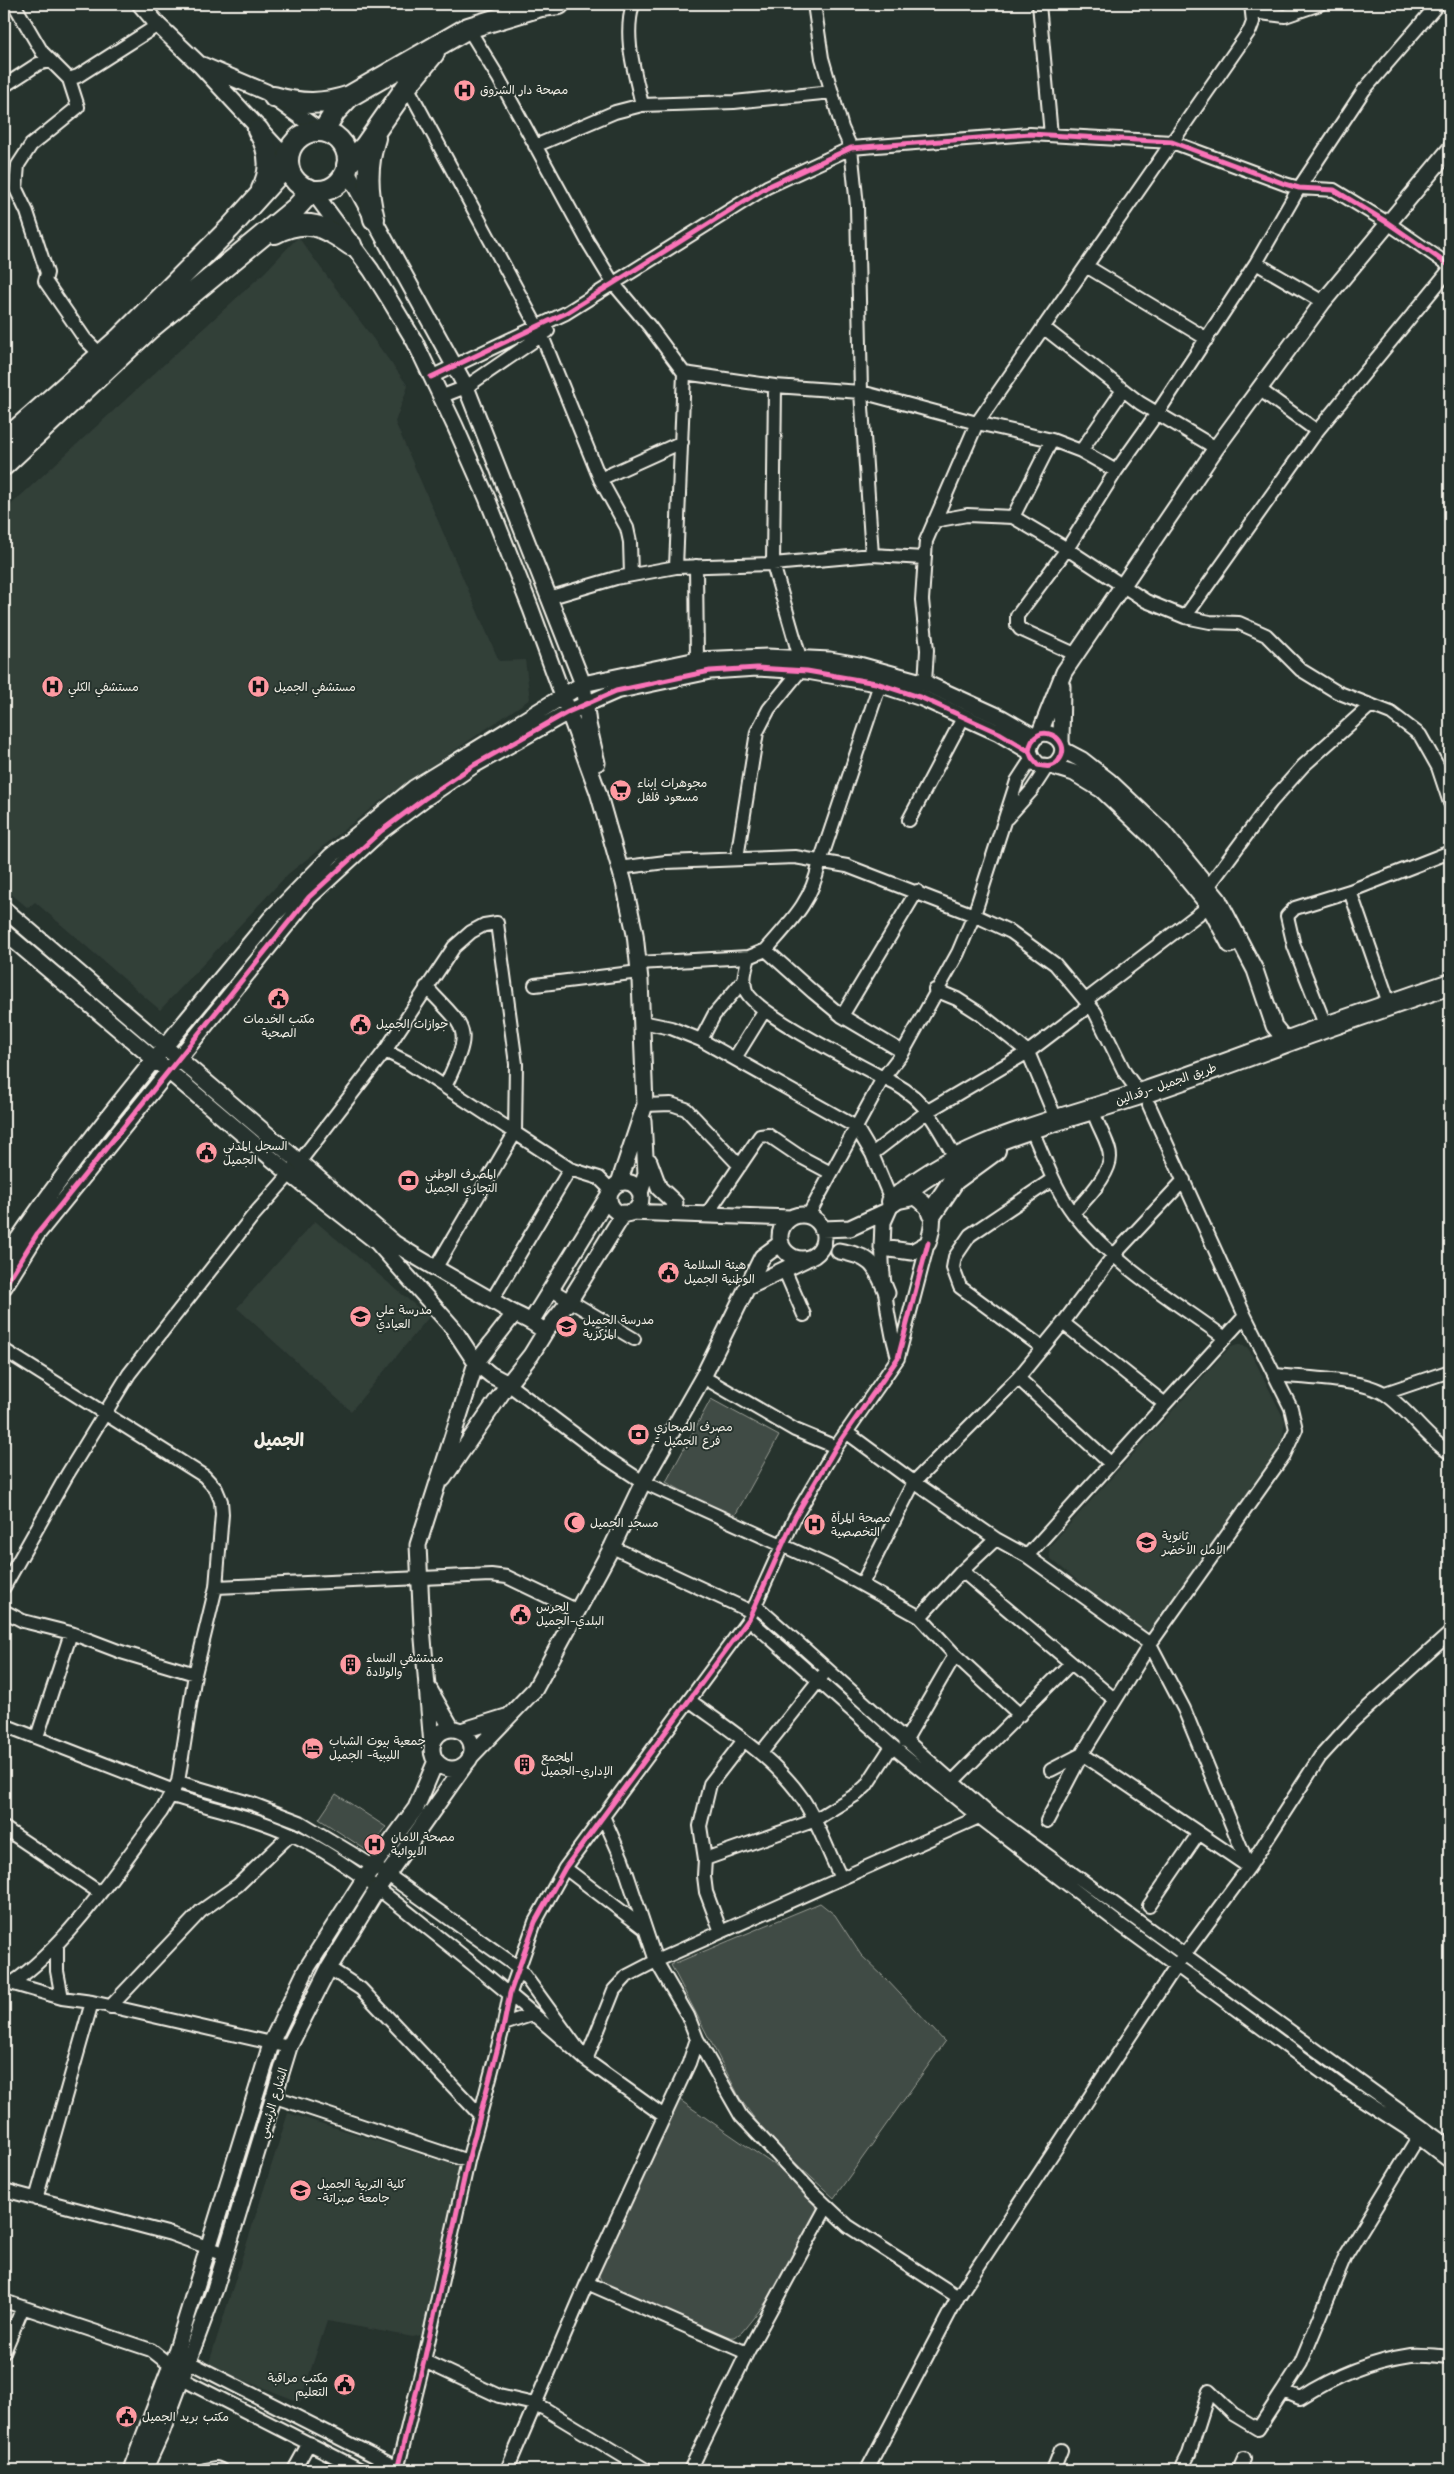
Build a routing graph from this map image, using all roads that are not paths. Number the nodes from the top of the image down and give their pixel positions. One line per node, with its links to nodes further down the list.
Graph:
1 (14, 4): 14 (street)
2 (140, 4): 11 (street)
3 (559, 4): 10 (main road)
4 (633, 4): 22 (street)
5 (814, 4): 19 (street)
6 (1039, 4): 26 (street)
7 (1320, 4): 9 (street)
8 (1438, 4): 33 (street)
9 (1251, 8): 27 (street)
10 (504, 11): 12 (main road)
11 (158, 25): 15 (street); 16 (street)
12 (468, 28): 13 (main road); 28 (street)
13 (440, 46): 18 (main road); 21 (main road)
14 (49, 61): 16 (street); 17 (street)
15 (200, 65): 20 (street); 24 (street)
16 (69, 79): 48 (street)
17 (4, 86)
18 (407, 86): 23 (main road); 46 (street)
19 (832, 92): 22 (street); 29 (street)
20 (274, 96): 21 (main road); 25 (street)
21 (350, 96): 25 (main road)
22 (642, 105): 28 (street)
23 (383, 120): 32 (main road); 36 (main road)
24 (258, 130): 31 (street); 35 (main road)
25 (321, 131): 31 (main road); 32 (main road)
26 (1051, 135): 27 (street); 29 (street)
27 (1172, 142): 33 (street); 41 (street)
28 (535, 146): 43 (street)
29 (850, 148): 43 (street); 56 (street)
30 (1450, 149): 37 (street)
31 (288, 162): 34 (main road); 35 (main road)
32 (347, 167): 34 (main road); 36 (street)
33 (1299, 188): 37 (street); 40 (street)
34 (310, 190): 38 (street); 39 (main road)
35 (259, 195): 48 (main road)
36 (374, 219): 49 (street)
37 (1388, 223): 42 (street); 44 (street)
38 (351, 245): 39 (main road); 51 (street)
39 (251, 246): 61 (main road)
40 (1256, 263): 44 (street); 47 (street)
41 (1086, 266): 45 (street); 47 (street)
42 (1450, 267): 60 (street)
43 (613, 283): 46 (street); 50 (street)
44 (1323, 302): 54 (street)
45 (1043, 327): 55 (street); 59 (street)
46 (539, 331): 49 (street); 53 (street); 68 (street)
47 (1207, 338): 58 (street)
48 (101, 355): 61 (main road)
49 (455, 367): 51 (street); 53 (street)
50 (684, 373): 52 (street); 63 (street)
51 (431, 377): 57 (street)
52 (776, 386): 56 (street); 74 (street)
53 (466, 387): 57 (street); 79 (street)
54 (1259, 389): 60 (street); 64 (street)
55 (1123, 390): 58 (street); 65 (street)
56 (861, 392): 59 (street); 72 (street)
57 (440, 397): 88 (street)
58 (1158, 412): 64 (street); 67 (street)
59 (977, 423): 62 (street); 70 (street)
60 (1317, 431): 80 (street)
61 (9, 439): 66 (main road)
62 (1052, 440): 65 (street); 69 (street)
63 (682, 442): 68 (street); 76 (street)
64 (1216, 448): 78 (street)
65 (1081, 450): 67 (street)
66 (4, 465)
67 (1116, 471): 71 (street)
68 (600, 480): 77 (street)
69 (1013, 517): 70 (street); 71 (street)
70 (934, 521): 73 (street)
71 (1067, 549): 78 (street); 81 (street)
72 (872, 556): 73 (street); 74 (street)
73 (924, 558): 85 (street)
74 (773, 564): 75 (street); 83 (street)
75 (696, 566): 76 (street); 82 (street)
76 (676, 568): 77 (street)
77 (631, 575): 79 (street)
78 (1121, 584): 80 (street); 81 (street)
79 (548, 598): 86 (street)
80 (1185, 618): 90 (street)
81 (1077, 655): 84 (street)
82 (697, 660): 83 (street); 86 (street)
83 (800, 665): 85 (street); 87 (street); 89 (street); 101 (street)
84 (1064, 672): 93 (street); 94 (street)
85 (925, 683): 93 (street)
86 (583, 684): 88 (street); 89 (street)
87 (880, 684): 92 (street); 102 (street)
88 (561, 696): 91 (street); 128 (street)
89 (586, 704): 91 (street); 103 (street)
90 (1371, 705): 97 (street); 104 (street)
91 (568, 712): 103 (street); 134 (street)
92 (964, 716): 95 (street); 99 (street)
93 (1037, 736): 94 (street); 95 (street)
94 (1062, 746): 96 (street); 104 (street)
95 (1031, 755): 96 (street); 98 (street)
96 (1049, 766): 98 (street); 107 (street)
97 (1450, 803)
98 (1006, 818): 109 (street)
99 (910, 820)
100 (1450, 852): 106 (street)
101 (737, 858): 102 (street); 103 (street)
102 (821, 861): 105 (street); 111 (street)
103 (622, 867): 113 (street)
104 (1208, 887): 127 (street)
105 (917, 891): 109 (street); 123 (street)
106 (1350, 891): 121 (street); 125 (street)
107 (1209, 906): 120 (street); 132 (street)
108 (4, 909): 128 (street)
109 (974, 915): 118 (street); 120 (street)
110 (4, 932): 135 (street)
111 (766, 950): 112 (street); 123 (street)
112 (749, 957): 113 (street); 114 (street)
113 (639, 967): 116 (street); 124 (street)
114 (744, 981): 122 (street); 126 (street)
115 (1450, 984): 121 (main road, طريق الجميل -رقدالين)
116 (535, 986)
117 (426, 988): 129 (street); 138 (street); 145 (street)
118 (936, 990): 130 (street); 131 (street)
119 (1450, 996): 132 (main road, طريق الجميل -رقدالين)
120 (1088, 1003): 131 (street); 139 (street)
121 (1390, 1006): 125 (main road, طريق الجميل -رقدالين)
122 (764, 1010): 133 (street); 137 (street)
123 (842, 1016): 130 (street)
124 (642, 1022): 126 (street); 140 (street)
125 (1326, 1027): 127 (main road, طريق الجميل -رقدالين)
126 (701, 1040): 133 (street)
127 (1293, 1040): 132 (main road, طريق الجميل -رقدالين)
128 (166, 1046): 134 (street); 135 (street)
129 (385, 1051): 138 (street); 150 (street)
130 (902, 1052): 137 (street)
131 (1028, 1052): 141 (street); 143 (street)
132 (1277, 1052): 139 (main road, طريق الجميل -رقدالين)
133 (735, 1058): 144 (street)
134 (181, 1059): 136 (street); 150 (street)
135 (154, 1060): 136 (street); 177 (street)
136 (169, 1072): 153 (street); 181 (street)
137 (883, 1078): 141 (street); 144 (street)
138 (445, 1087): 145 (street)
139 (1144, 1099): 142 (main road, طريق الجميل -رقدالين); 143 (main road, طريق الجميل -رقدالين); 156 (street)
140 (644, 1109): 147 (street); 151 (street); 157 (street)
141 (928, 1111): 148 (street); 149 (street)
142 (1096, 1119): 146 (main road, طريق الجميل -رقدالين); 163 (street)
143 (1056, 1120): 149 (main road, طريق الجميل -رقدالين)
144 (856, 1127): 148 (street); 154 (street)
145 (515, 1133): 152 (street); 178 (street)
146 (1034, 1135): 155 (street); 162 (main road, طريق الجميل -رقدالين)
147 (646, 1150): 158 (street); 159 (street)
148 (872, 1154): 160 (street)
149 (955, 1158): 160 (main road, طريق الجميل -رقدالين)
150 (300, 1162): 153 (street); 178 (street)
151 (740, 1166): 154 (street); 165 (street)
152 (570, 1169): 157 (street); 184 (street)
153 (290, 1174): 197 (street); 205 (street)
154 (831, 1174): 166 (street)
155 (1052, 1178): 163 (street); 194 (street)
156 (1184, 1180): 176 (street); 188 (street)
157 (613, 1189): 158 (street); 161 (street); 182 (street)
158 (641, 1195): 159 (street); 161 (street)
159 (674, 1203): 165 (street)
160 (890, 1207): 162 (street); 170 (street); 173 (street)
161 (627, 1213): 164 (street); 169 (street)
162 (932, 1213): 172 (street)
163 (1074, 1213): 176 (street)
164 (658, 1214): 165 (street); 169 (street)
165 (702, 1214): 167 (street)
166 (808, 1216): 168 (street); 170 (street)
167 (755, 1218): 168 (street); 171 (street)
168 (791, 1218): 171 (street)
169 (615, 1230): 185 (street)
170 (822, 1230): 175 (street)
171 (780, 1242): 175 (street); 180 (street, الشارع الرئيسي)
172 (928, 1243): 173 (street); 196 (street)
173 (882, 1248): 174 (street); 183 (street)
174 (839, 1251): 175 (street); 183 (street)
175 (812, 1255): 179 (street)
176 (1113, 1256): 190 (street); 192 (street)
177 (4, 1260)
178 (435, 1269): 184 (street)
179 (784, 1269): 180 (street); 187 (street)
180 (748, 1286): 200 (street, الشارع الرئيسي)
181 (4, 1287)
182 (550, 1290): 185 (street); 189 (street)
183 (887, 1293): 196 (street)
184 (492, 1300): 186 (street)
185 (570, 1300): 191 (street); 193 (street)
186 (514, 1314): 189 (street); 197 (street)
187 (804, 1315)
188 (1245, 1316): 192 (street); 199 (street)
189 (532, 1320): 191 (street)
190 (1063, 1323): 194 (street); 204 (street)
191 (544, 1332): 202 (street)
192 (1225, 1338): 204 (street)
193 (634, 1339)
194 (1043, 1348): 201 (street)
195 (4, 1350): 205 (street)
196 (898, 1358): 206 (street)
197 (476, 1363): 202 (street); 212 (street)
198 (1450, 1371): 203 (street)
199 (1275, 1375): 203 (street); 228 (street)
200 (703, 1377): 207 (street); 210 (street, الشارع الرئيسي)
201 (1018, 1378): 209 (street); 211 (street)
202 (508, 1384): 210 (street); 212 (street)
203 (1385, 1394): 208 (street)
204 (1165, 1404): 209 (street)
205 (104, 1412): 220 (street); 221 (street)
206 (846, 1432): 207 (street); 211 (street)
207 (836, 1447): 214 (street)
208 (1450, 1453)
209 (1110, 1463): 216 (street)
210 (643, 1482): 214 (street); 215 (street, الشارع الرئيسي)
211 (914, 1482): 213 (street); 219 (street)
212 (432, 1495): 218 (street)
213 (996, 1538): 216 (street); 217 (street)
214 (781, 1543): 219 (street); 224 (street)
215 (612, 1547): 223 (street, الشارع الرئيسي); 224 (street)
216 (1026, 1556): 228 (street)
217 (962, 1571): 225 (street); 230 (street)
218 (420, 1577): 220 (street); 223 (street); 234 (street)
219 (862, 1584): 225 (street)
220 (216, 1586): 232 (street)
221 (4, 1587)
222 (4, 1610): 226 (street)
223 (578, 1611): 238 (street, الشارع الرئيسي)
224 (752, 1612): 231 (street); 233 (street); 236 (street)
225 (920, 1617): 229 (street)
226 (71, 1633): 232 (street); 241 (street)
227 (1450, 1633): 261 (street)
228 (1150, 1644): 235 (street); 261 (street)
229 (955, 1655): 237 (street); 243 (street)
230 (1071, 1663): 235 (street); 237 (street)
231 (828, 1669): 233 (street); 243 (street)
232 (195, 1674): 252 (street)
233 (820, 1680): 245 (street); 246 (street)
234 (426, 1686): 240 (street); 244 (street)
235 (1114, 1699): 247 (street)
236 (689, 1700): 242 (street); 253 (street)
237 (1020, 1715): 251 (street)
238 (510, 1716): 240 (street); 249 (street, الشارع الرئيسي)
239 (4, 1724): 241 (street)
240 (457, 1730): 244 (street); 249 (street)
241 (37, 1737): 252 (street)
242 (744, 1740): 246 (street); 260 (street)
243 (905, 1741): 251 (street)
244 (432, 1745): 248 (street)
245 (892, 1746): 254 (street); 255 (street)
246 (761, 1753): 255 (street)
247 (1082, 1754): 250 (street); 256 (street); 258 (street)
248 (436, 1761): 249 (street); 263 (street, الشارع الرئيسي)
249 (467, 1762): 264 (street, الشارع الرئيسي)
250 (1051, 1770)
251 (952, 1782): 272 (street)
252 (175, 1790): 259 (street); 263 (street); 267 (street)
253 (603, 1816): 262 (street); 269 (street)
254 (979, 1817): 265 (street); 274 (street)
255 (813, 1821): 260 (street); 265 (street)
256 (1047, 1821)
257 (4, 1828): 267 (street)
258 (1199, 1833): 261 (street); 268 (street)
259 (291, 1834): 263 (street); 281 (street)
260 (705, 1859): 270 (street)
261 (1249, 1867): 272 (street)
262 (565, 1868): 269 (street); 276 (street)
263 (369, 1873): 264 (street); 266 (street); 285 (street, الشارع الرئيسي)
264 (388, 1875): 266 (street, الشارع الرئيسي); 276 (street)
265 (841, 1878): 270 (street)
266 (378, 1888): 275 (street, الشارع الرئيسي); 278 (street)
267 (99, 1892): 271 (street)
268 (1149, 1906)
269 (644, 1929): 273 (street)
270 (721, 1932): 273 (street)
271 (57, 1944): 277 (street); 279 (street)
272 (1184, 1956): 274 (street); 292 (street)
273 (656, 1961): 284 (street); 287 (street)
274 (1176, 1966): 291 (street); 301 (street)
275 (329, 1968): 286 (street, الشارع الرئيسي); 289 (street)
276 (519, 1968): 278 (street); 287 (street)
277 (8, 1982): 279 (street)
278 (510, 1993): 282 (street); 283 (street)
279 (62, 1998): 280 (street)
280 (92, 2002): 281 (street); 296 (street)
281 (110, 2007): 285 (street)
282 (534, 2014): 283 (street); 287 (street)
283 (504, 2024): 289 (street)
284 (697, 2039): 290 (street); 297 (street)
285 (272, 2041): 286 (street); 298 (street, الشارع الرئيسي)
286 (289, 2047): 288 (street, الشارع الرئيسي)
287 (586, 2060): 290 (street)
288 (275, 2097): 293 (street); 299 (street, الشارع الرئيسي)
289 (480, 2115): 293 (street)
290 (664, 2116): 300 (street)
291 (1417, 2139): 294 (street); 309 (street)
292 (1450, 2148)
293 (468, 2161): 307 (street)
294 (1450, 2162)
295 (4, 2190): 296 (street)
296 (36, 2199): 298 (street)
297 (827, 2206): 301 (street); 305 (street)
298 (210, 2246): 299 (street); 308 (street, الشارع الرئيسي)
299 (226, 2254): 308 (street, الشارع الرئيسي)
300 (587, 2283): 305 (street); 310 (street)
301 (958, 2297): 323 (street)
302 (4, 2301): 303 (street)
303 (23, 2308): 304 (street); 308 (street)
304 (4, 2352)
305 (747, 2353): 322 (street)
306 (1450, 2357): 309 (street)
307 (424, 2361): 310 (street); 313 (street)
308 (176, 2366): 311 (street); 313 (street); 314 (street, الشارع الرئيسي); 315 (street, الشارع الرئيسي)
309 (1283, 2391): 325 (street)
310 (534, 2404): 320 (street); 321 (street)
311 (309, 2443): 318 (street); 319 (street)
312 (1061, 2450): 324 (street)
313 (399, 2469)
314 (131, 2470)
315 (144, 2470)
316 (205, 2470): 317 (street)
317 (221, 2470)
318 (294, 2470)
319 (361, 2470)
320 (507, 2470)
321 (646, 2470)
322 (690, 2470)
323 (867, 2470)
324 (1053, 2470)
325 (1181, 2470)

